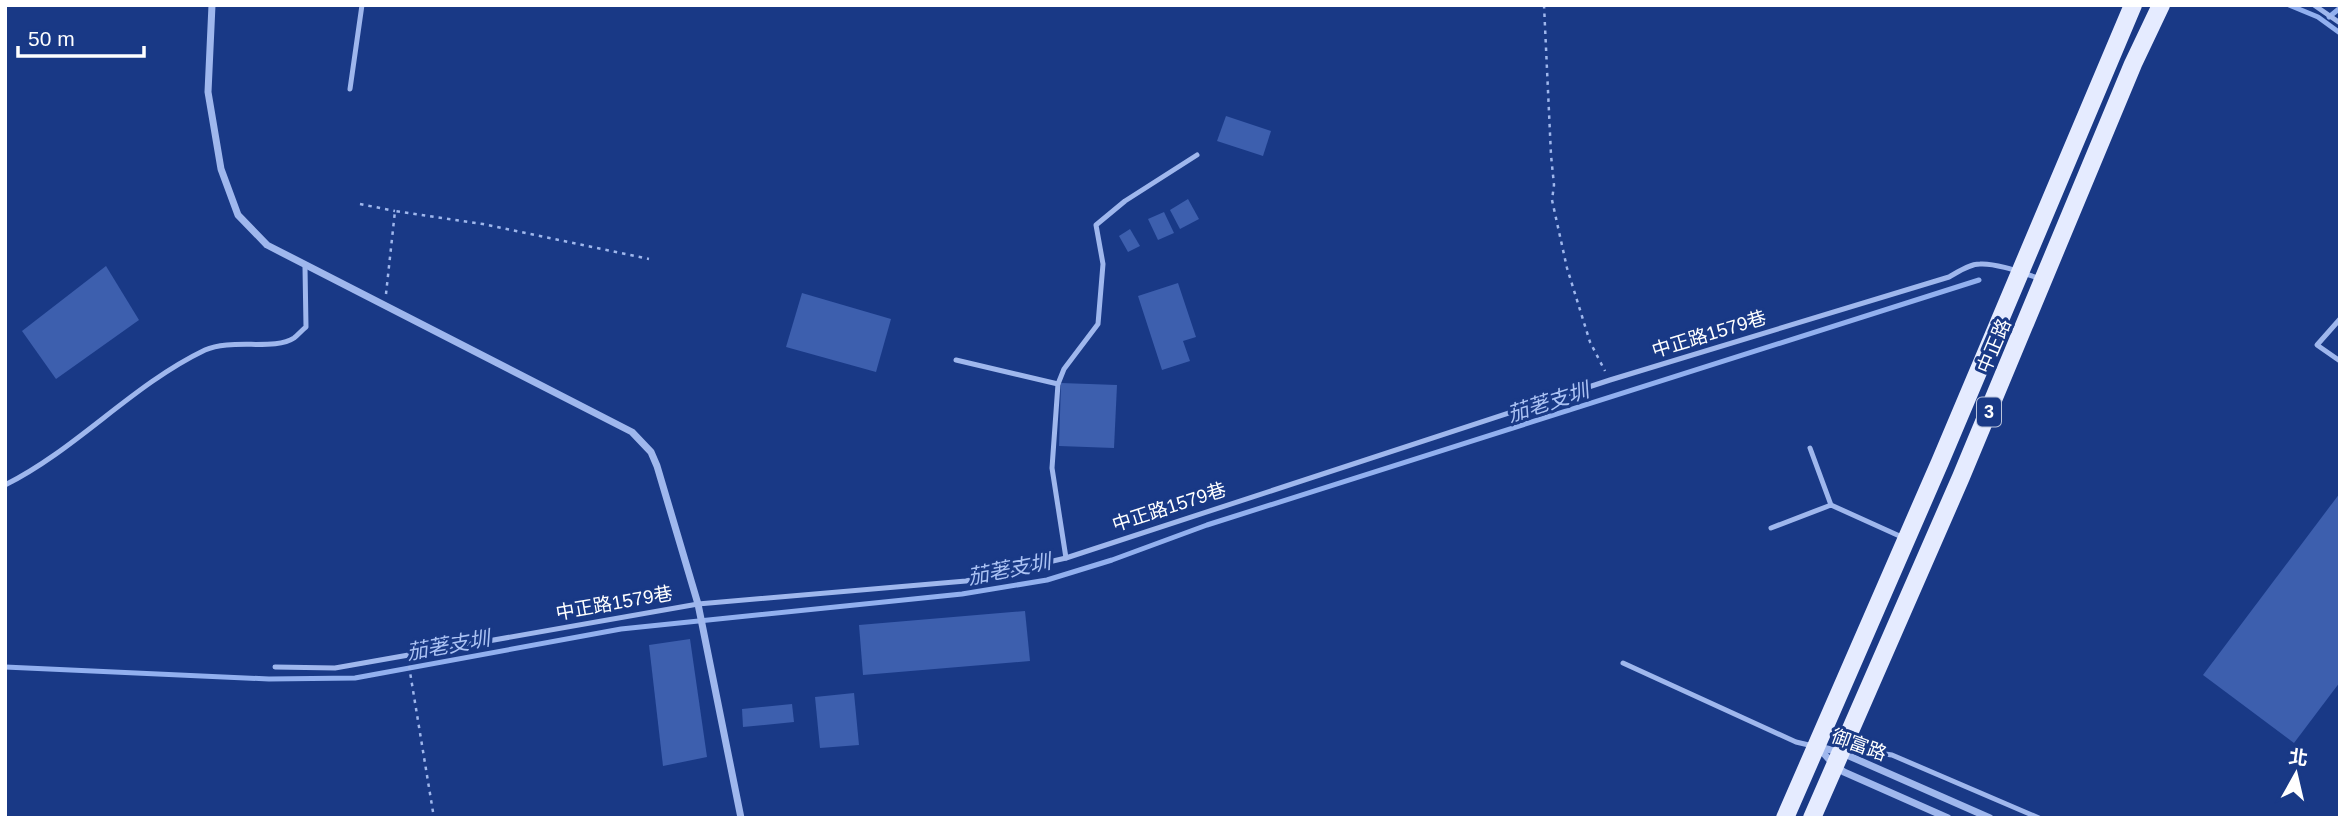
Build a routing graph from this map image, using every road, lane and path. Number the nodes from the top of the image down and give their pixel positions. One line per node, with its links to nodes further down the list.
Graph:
1 (212, 5): 13 (street)
2 (362, 5): 8 (lane)
3 (1544, 5): 20 (path)
4 (2133, 5): 14 (main road, 中正路 / 3)
5 (2161, 5): 15 (main road, 中正路 / 3)
6 (2314, 5): 7 (lane)
7 (2340, 23)
8 (350, 89)
9 (1197, 155): 21 (lane)
10 (360, 204): 11 (path)
11 (395, 211): 12 (path); 16 (path)
12 (649, 259)
13 (305, 267): 16 (street); 23 (lane)
14 (2020, 272): 15 (lane, 中正路1579巷); 20 (lane, 中正路1579巷); 26 (main road, 中正路 / 3)
15 (2044, 280): 33 (main road, 中正路 / 3)
16 (385, 308): 28 (street)
17 (2340, 319): 19 (lane)
18 (956, 360): 21 (lane)
19 (2340, 361)
20 (1610, 380): 27 (lane, 中正路1579巷)
21 (1058, 384): 27 (lane)
22 (1810, 448): 24 (lane)
23 (5, 485)
24 (1831, 505): 25 (lane); 26 (lane)
25 (1772, 528)
26 (1907, 539): 32 (main road, 中正路 / 3)
27 (1066, 558): 28 (lane, 中正路1579巷)
28 (698, 604): 29 (lane, 中正路1579巷); 35 (street)
29 (407, 655): 31 (lane, 中正路1579巷); 34 (path)
30 (1623, 663): 32 (lane)
31 (275, 667)
32 (1817, 747): 33 (street, 御富路); 33 (street, 御富路); 36 (main road, 中正路 / 3)
33 (1838, 759): 37 (main road, 中正路 / 3); 38 (street, 御富路); 39 (street, 御富路); 40 (lane)
34 (434, 818)
35 (741, 818)
36 (1785, 818)
37 (1812, 818)
38 (1948, 818)
39 (1990, 818)
40 (2039, 818)

